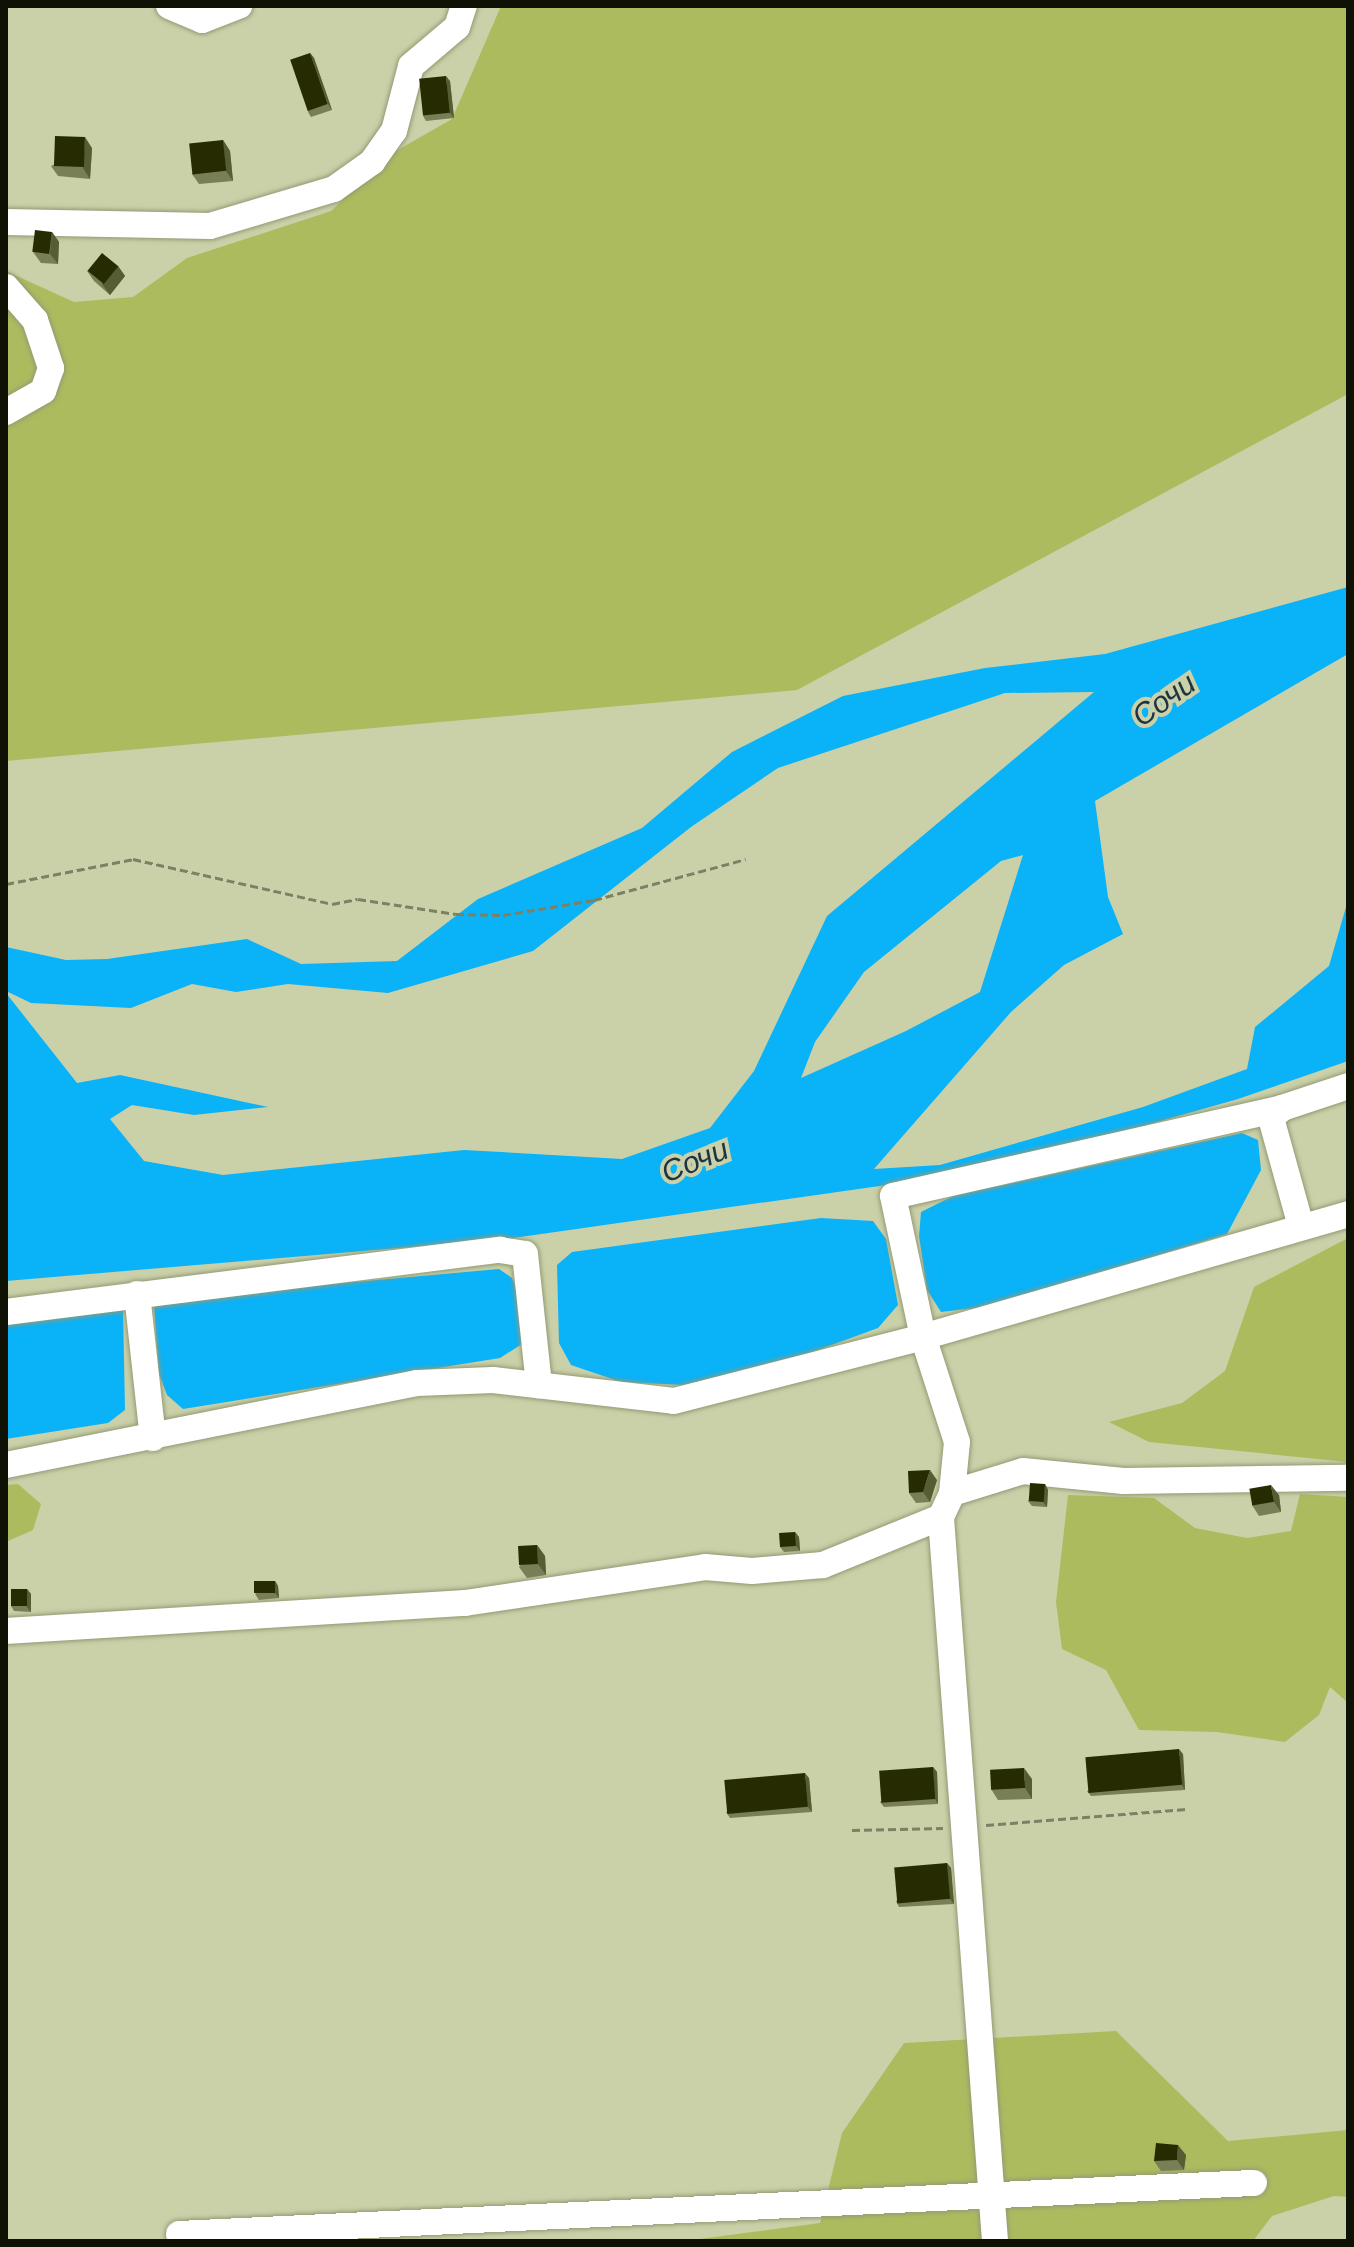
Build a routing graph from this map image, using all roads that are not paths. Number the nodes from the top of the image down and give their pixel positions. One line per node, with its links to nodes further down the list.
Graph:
1 (169, 6): 2 (street)
2 (239, 6)
3 (462, 9): 4 (street)
4 (6, 222)
5 (6, 287): 6 (street)
6 (6, 412)
7 (1348, 1086): 8 (street)
8 (1282, 1108): 10 (street); 13 (street)
9 (1348, 1214): 10 (street)
10 (1301, 1226): 13 (street)
11 (137, 1294): 12 (street); 14 (street); 15 (street)
12 (6, 1312)
13 (923, 1337): 14 (street); 18 (street)
14 (539, 1385): 15 (street)
15 (153, 1438): 16 (street)
16 (6, 1465)
17 (1348, 1478): 18 (street)
18 (947, 1505): 19 (street); 21 (street)
19 (6, 1631)
20 (1254, 2183): 21 (street)
21 (994, 2198): 22 (street); 23 (street)
22 (179, 2234)
23 (995, 2241)

